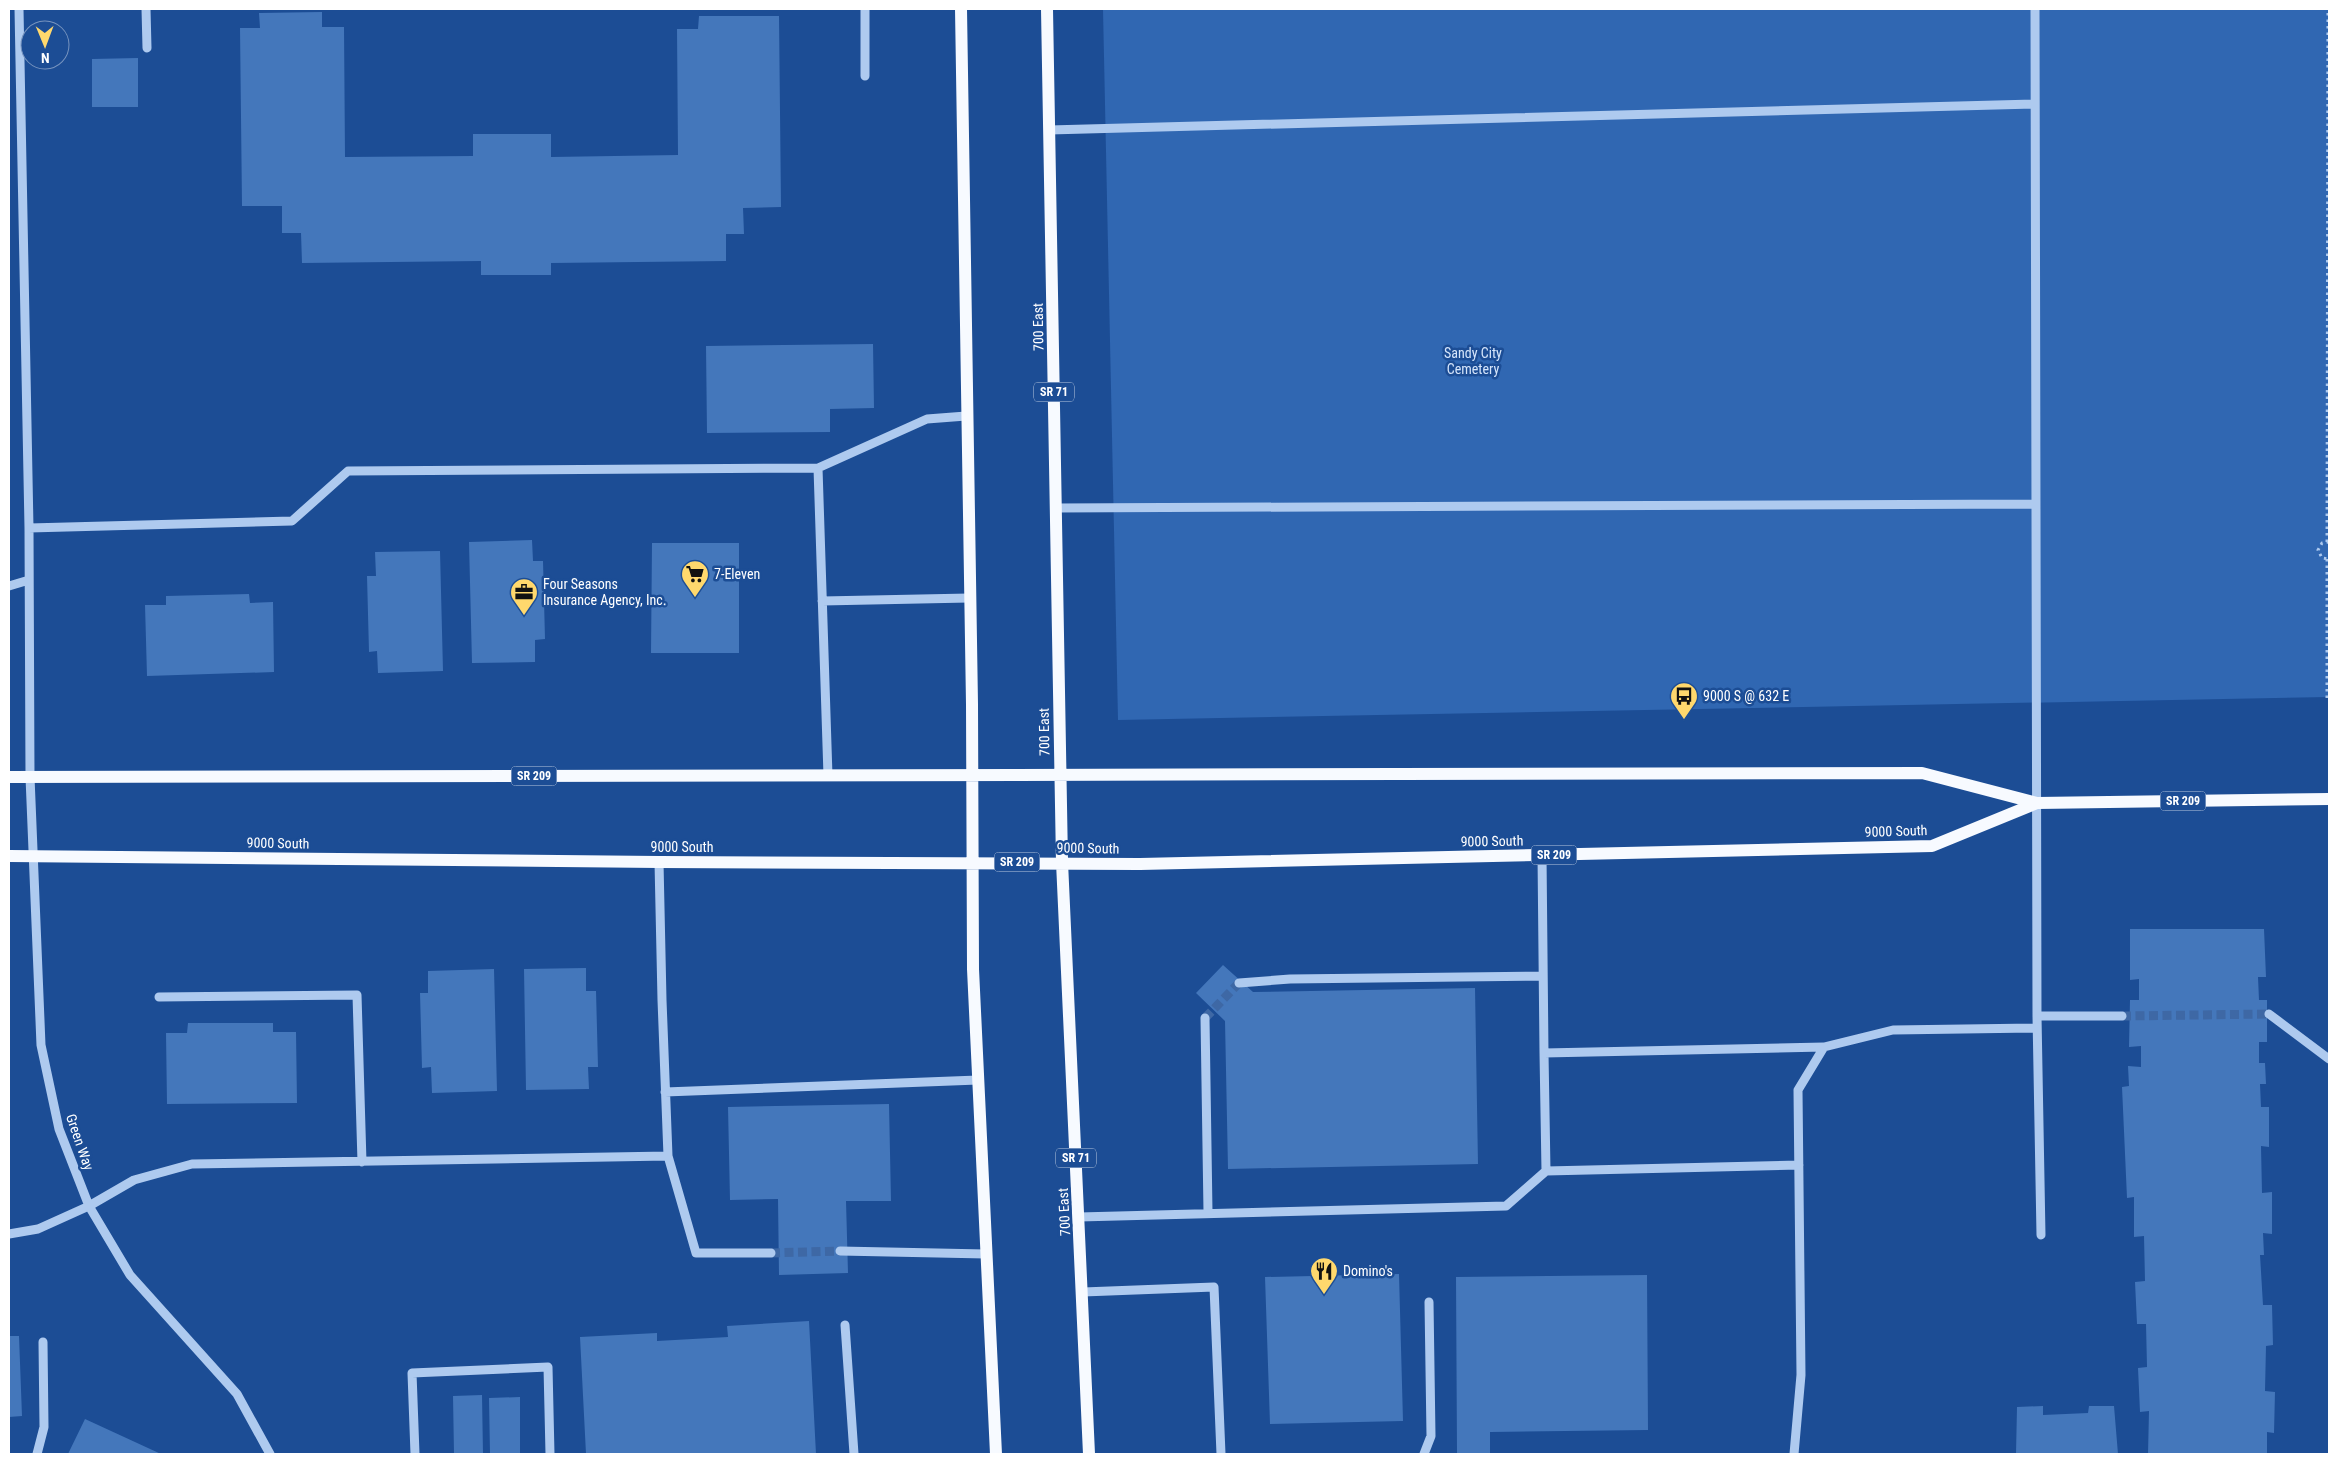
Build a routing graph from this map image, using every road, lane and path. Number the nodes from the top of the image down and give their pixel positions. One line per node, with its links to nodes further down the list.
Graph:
1 (19, 9): 16 (street, Green Way)
2 (146, 9): 8 (street)
3 (865, 9): 9 (street)
4 (961, 9): 12 (main road)
5 (1047, 9): 11 (main road, 700 East / SR 71)
6 (2035, 9): 10 (street)
7 (2328, 9): 17 (path)
8 (147, 48)
9 (865, 76)
10 (2035, 104): 11 (street); 14 (street)
11 (1049, 130): 15 (main road, 700 East / SR 71)
12 (966, 416): 13 (street); 21 (main road)
13 (818, 468): 16 (street); 22 (street)
14 (2036, 504): 15 (street); 30 (street)
15 (1056, 508): 25 (main road, 700 East / SR 71)
16 (29, 528): 19 (street, Green Way)
17 (2328, 542): 18 (path)
18 (2328, 559): 23 (path)
19 (29, 580): 20 (street); 28 (street, Green Way)
20 (9, 586)
21 (969, 598): 22 (street); 24 (main road)
22 (822, 601): 26 (street)
23 (2327, 702)
24 (972, 775): 25 (main road, 9000 South / SR 209); 26 (main road, 9000 South / SR 209); 35 (main road)
25 (1060, 775): 30 (main road, 9000 South / SR 209); 36 (main road, 700 East / SR 71)
26 (828, 776): 28 (main road, 9000 South / SR 209)
27 (9, 777): 28 (main road, 9000 South / SR 209)
28 (30, 777): 33 (street, Green Way)
29 (2329, 799): 30 (main road, 9000 South / SR 209)
30 (2037, 803): 31 (main road, 9000 South / SR 209); 41 (street)
31 (1542, 855): 36 (main road, 9000 South / SR 209); 37 (street)
32 (9, 856): 33 (main road, 9000 South / SR 209)
33 (33, 856): 34 (main road, 9000 South / SR 209); 54 (street, Green Way)
34 (659, 862): 35 (main road, 9000 South / SR 209); 49 (street)
35 (972, 862): 36 (main road, 9000 South / SR 209); 48 (main road)
36 (1062, 862): 56 (main road, 700 East / SR 71)
37 (1543, 976): 38 (street); 46 (street)
38 (1239, 984)
39 (160, 997): 51 (street)
40 (2269, 1014): 47 (street)
41 (2037, 1016): 42 (street); 44 (street)
42 (2122, 1016)
43 (1205, 1018): 55 (street)
44 (2037, 1028): 45 (street); 58 (street)
45 (1824, 1047): 46 (street); 52 (street)
46 (1544, 1053): 53 (street)
47 (2329, 1059)
48 (978, 1080): 49 (street); 61 (main road)
49 (665, 1092): 50 (street)
50 (668, 1156): 51 (street); 60 (street)
51 (362, 1162): 54 (street)
52 (1799, 1165): 53 (street); 75 (street)
53 (1546, 1171): 55 (street)
54 (89, 1206): 57 (street); 67 (street, Green Way)
55 (1208, 1212): 56 (street)
56 (1079, 1217): 62 (main road, 700 East / SR 71)
57 (9, 1234)
58 (2041, 1235)
59 (840, 1251): 61 (street)
60 (770, 1253)
61 (986, 1254): 71 (main road)
62 (1083, 1292): 72 (main road, 700 East / SR 71); 73 (street)
63 (1429, 1302): 74 (street)
64 (845, 1325): 70 (street)
65 (43, 1342): 66 (street)
66 (37, 1454)
67 (270, 1454)
68 (415, 1454): 69 (street)
69 (550, 1454)
70 (854, 1454)
71 (996, 1454)
72 (1089, 1454)
73 (1221, 1454)
74 (1424, 1454)
75 (1794, 1454)

